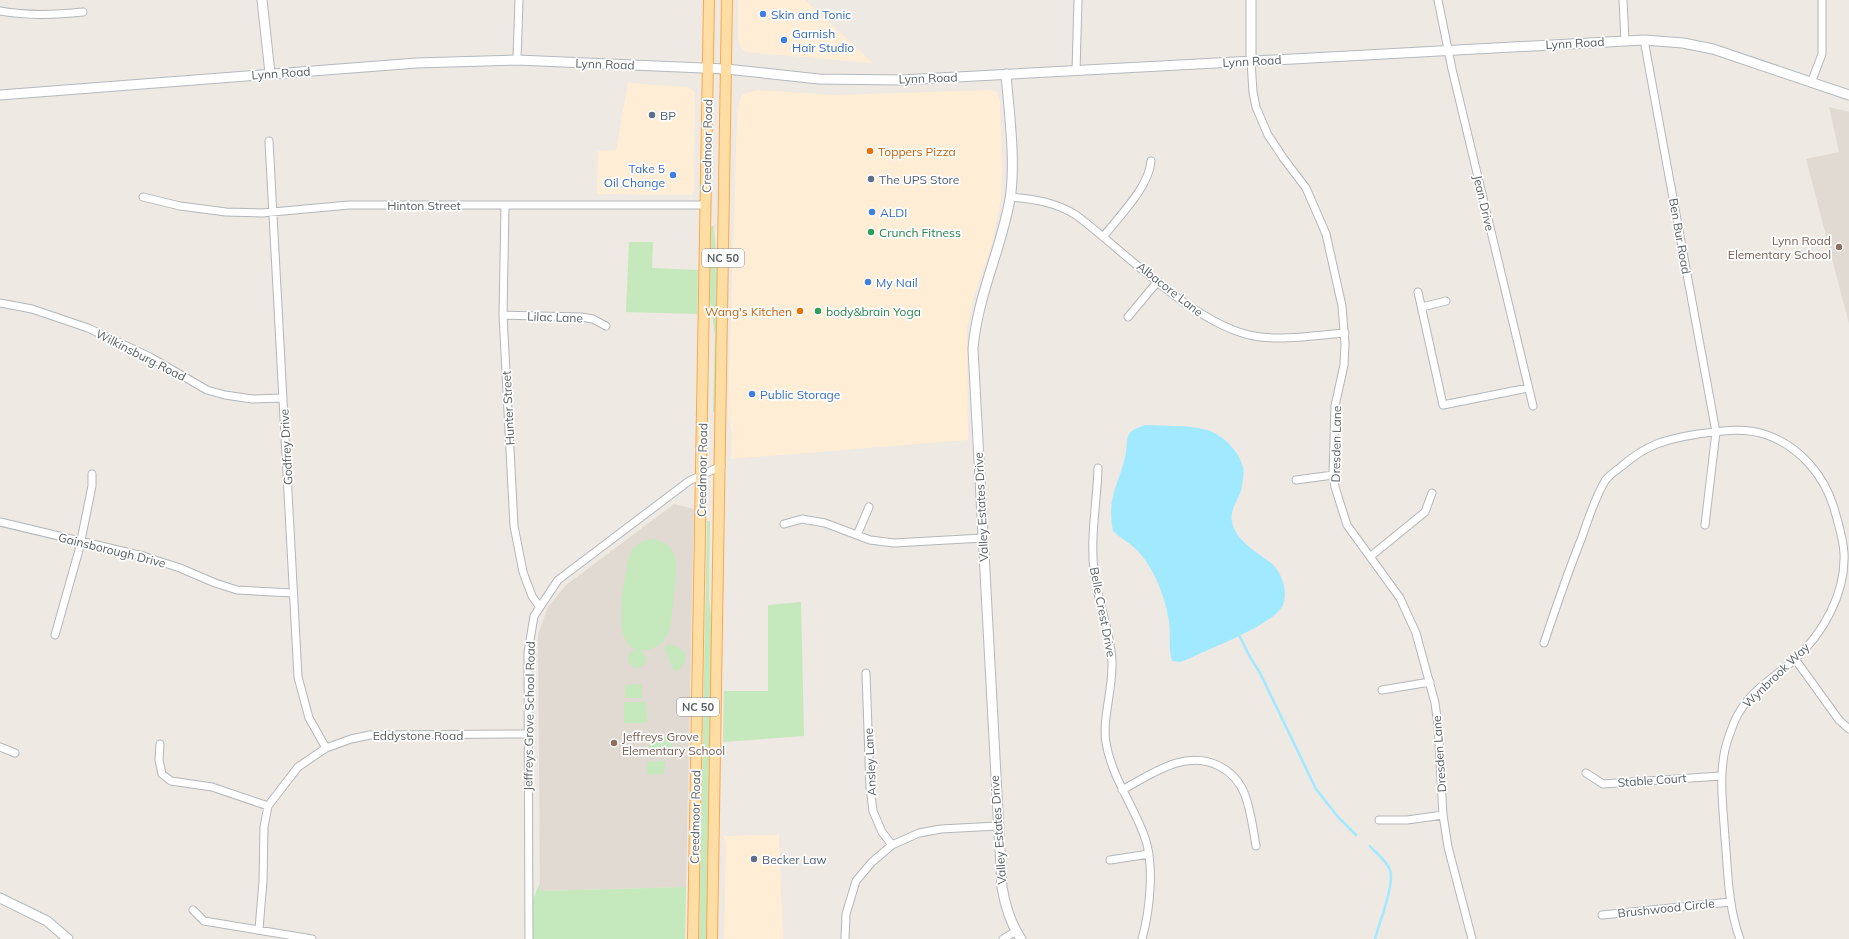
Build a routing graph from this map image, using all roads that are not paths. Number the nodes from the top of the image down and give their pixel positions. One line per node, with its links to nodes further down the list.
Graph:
1 (262, 0): 20 (main road)
2 (519, 0): 15 (street)
3 (710, 0): 17 (main road, Creedmoor Road / NC 50)
4 (727, 0): 18 (main road, Creedmoor Road / NC 50)
5 (1078, 0): 19 (street)
6 (1251, 0): 16 (main road)
7 (1438, 0): 14 (street, Jean Drive)
8 (1623, 0): 12 (street)
9 (1822, 0): 22 (street)
10 (0, 11): 11 (street)
11 (82, 12)
12 (1625, 40): 13 (main road, Lynn Road); 14 (main road, Lynn Road)
13 (1644, 40): 22 (main road, Lynn Road); 45 (street, Ben Bur Road)
14 (1448, 49): 16 (main road, Lynn Road); 42 (street, Jean Drive)
15 (517, 60): 17 (main road, Lynn Road); 20 (main road, Lynn Road)
16 (1251, 61): 19 (main road, Lynn Road); 41 (street, Dresden Lane)
17 (708, 68): 18 (main road, Lynn Road); 29 (main road, Creedmoor Road / NC 50)
18 (726, 69): 21 (main road, Lynn Road); 46 (main road, Creedmoor Road / NC 50)
19 (1076, 71): 21 (main road, Lynn Road)
20 (270, 74): 23 (main road, Lynn Road)
21 (1006, 74): 28 (main road, Valley Estates Drive)
22 (1811, 83): 24 (main road, Lynn Road)
23 (0, 95)
24 (1849, 95)
25 (269, 141): 31 (street, Godfrey Drive)
26 (1151, 161): 32 (street)
27 (143, 197): 31 (street, Hinton Street)
28 (1010, 198): 32 (street, Albacore Lane); 58 (main road, Valley Estates Drive)
29 (706, 205): 30 (street, Hinton Street); 49 (main road, Creedmoor Road / NC 50)
30 (505, 206): 31 (street, Hinton Street); 38 (street, Hunter Street)
31 (274, 212): 43 (street, Godfrey Drive)
32 (1104, 236): 33 (street, Albacore Lane)
33 (1158, 281): 39 (street); 41 (street, Albacore Lane)
34 (1418, 292): 37 (street)
35 (1446, 301): 37 (street)
36 (0, 303): 43 (street, Wilkinsburg Road)
37 (1422, 307): 42 (street)
38 (503, 315): 40 (street, Lilac Lane); 62 (street, Hunter Street)
39 (1128, 317)
40 (606, 326)
41 (1345, 333): 50 (street, Dresden Lane)
42 (1528, 388): 44 (street, Jean Drive)
43 (283, 398): 61 (street, Godfrey Drive)
44 (1533, 406)
45 (1716, 432): 56 (street, Ben Bur Road); 64 (street, Wynbrook Way); 65 (street, Wynbrook Way)
46 (721, 466): 49 (street, Jeffreys Grove School Road); 96 (main road, Creedmoor Road / NC 50)
47 (1098, 468): 77 (street, Belle Crest Drive)
48 (92, 474): 59 (street)
49 (702, 475): 62 (street, Jeffreys Grove School Road); 95 (main road, Creedmoor Road / NC 50)
50 (1333, 475): 51 (street); 60 (street, Dresden Lane)
51 (1296, 480)
52 (1432, 493): 60 (street)
53 (869, 507): 57 (street)
54 (0, 522): 59 (street, Gainsborough Drive)
55 (784, 524): 57 (street)
56 (1705, 525)
57 (858, 535): 58 (street)
58 (983, 538): 81 (main road, Valley Estates Drive)
59 (81, 541): 61 (street, Gainsborough Drive); 63 (street)
60 (1371, 556): 67 (street, Dresden Lane)
61 (293, 593): 73 (street, Godfrey Drive)
62 (539, 606): 70 (street, Jeffreys Grove School Road)
63 (55, 635)
64 (1544, 643)
65 (1795, 659): 69 (street); 76 (street, Wynbrook Way)
66 (866, 673): 82 (street, Ansley Lane)
67 (1430, 682): 68 (street); 79 (street, Dresden Lane)
68 (1382, 690)
69 (1849, 729)
70 (527, 734): 73 (street, Eddystone Road); 94 (street, Jeffreys Grove School Road)
71 (160, 744): 78 (street)
72 (0, 747): 74 (street)
73 (326, 748): 78 (street, Eddystone Road)
74 (15, 753)
75 (1586, 773): 76 (street, Stable Court)
76 (1721, 776): 87 (street, Wynbrook Way)
77 (1122, 790): 83 (street); 84 (street, Belle Crest Drive)
78 (268, 806): 90 (street, Eddystone Road)
79 (1443, 815): 80 (street); 101 (street, Dresden Lane)
80 (1379, 820)
81 (997, 826): 82 (street); 91 (main road, Valley Estates Drive)
82 (892, 845): 97 (street)
83 (1256, 846)
84 (1149, 854): 85 (street); 100 (street, Belle Crest Drive)
85 (1110, 860)
86 (0, 898): 92 (main road)
87 (1730, 902): 89 (street, Brushwood Circle); 102 (street, Wynbrook Way)
88 (193, 910): 90 (street)
89 (1602, 915)
90 (259, 929): 93 (street)
91 (1016, 931): 98 (street); 99 (main road, Valley Estates Drive)
92 (68, 939)
93 (312, 939)
94 (529, 939)
95 (693, 939)
96 (712, 939)
97 (845, 939)
98 (1003, 939)
99 (1021, 939)
100 (1142, 939)
101 (1472, 939)
102 (1740, 939)

